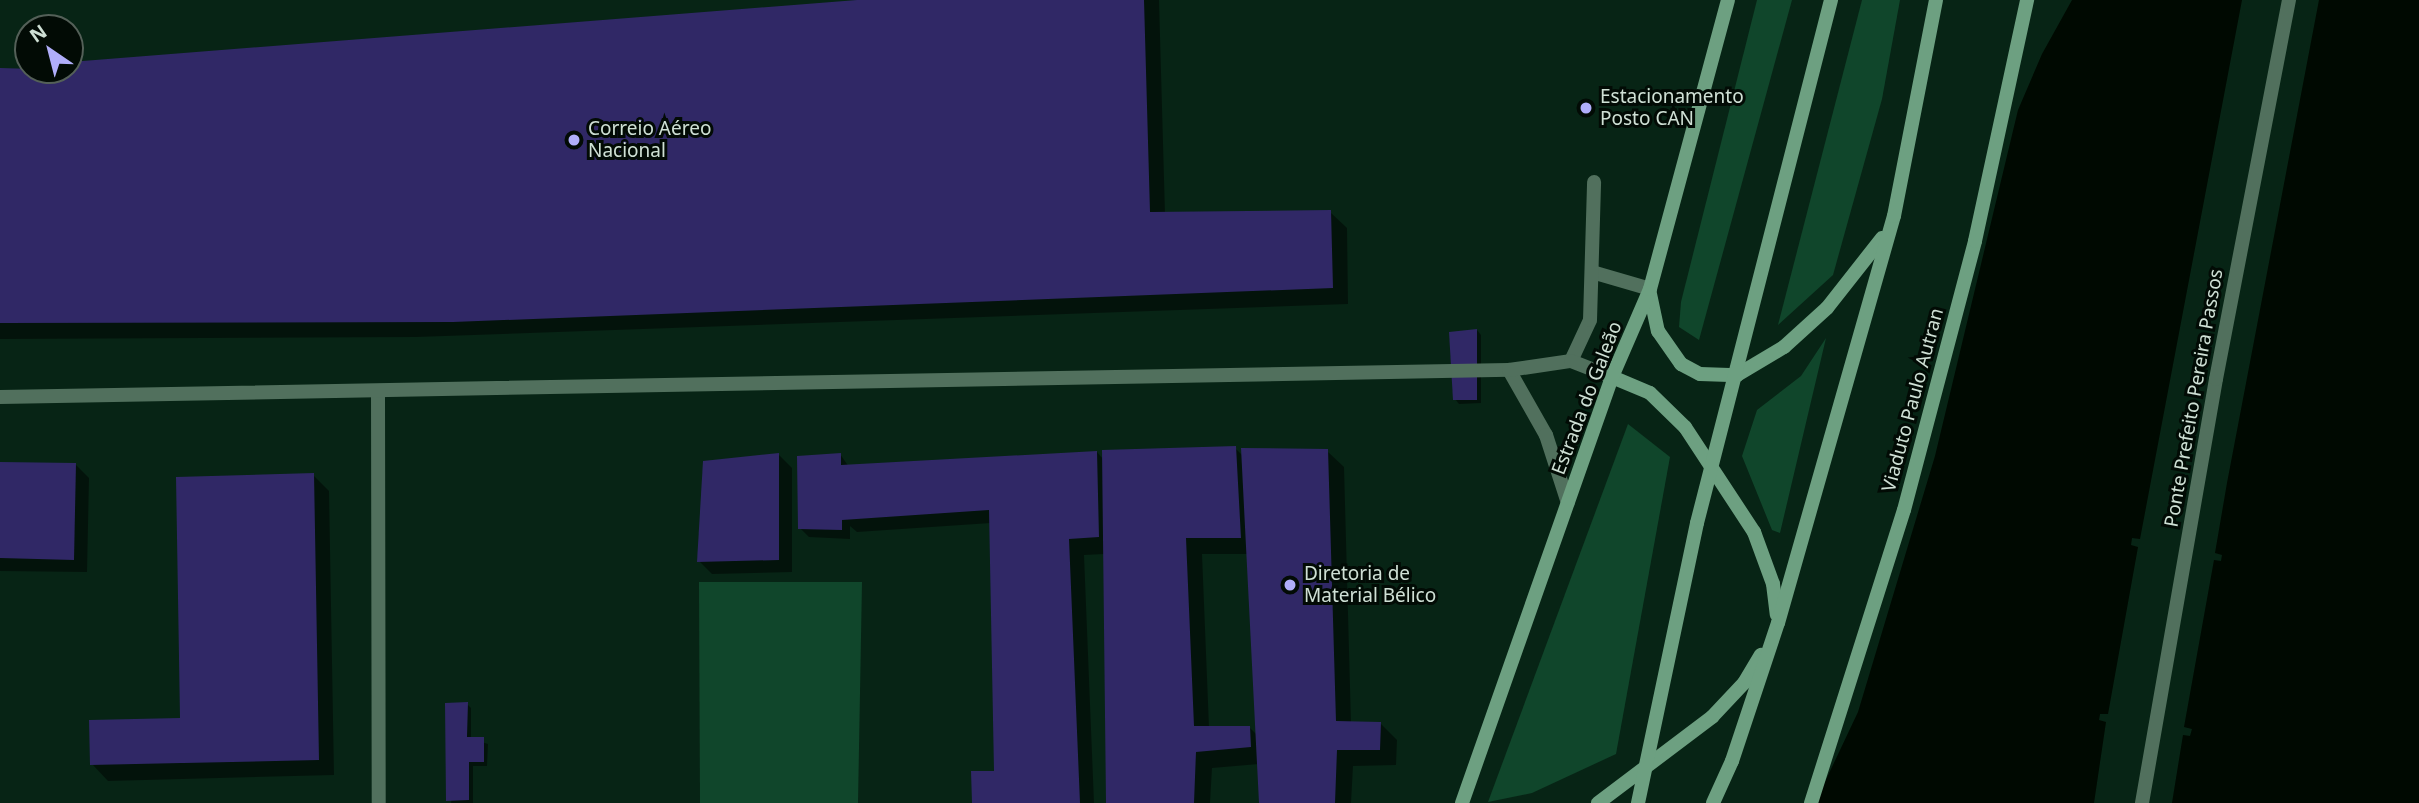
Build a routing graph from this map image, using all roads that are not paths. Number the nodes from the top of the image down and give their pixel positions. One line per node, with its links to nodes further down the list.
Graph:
1 (1728, 0): 9 (street, Estrada do Galeão)
2 (1830, 0): 20 (street, bridge)
3 (1936, 0): 7 (street)
4 (2027, 0): 22 (street, Viaduto Paulo Autran)
5 (2290, 0): 23 (lane, Ponte Prefeito Pereira Passos)
6 (1594, 182): 8 (lane)
7 (1894, 216): 9 (street); 16 (street)
8 (1592, 272): 9 (lane); 10 (lane)
9 (1650, 289): 12 (street, Estrada do Galeão)
10 (1570, 361): 11 (lane); 12 (lane)
11 (1508, 370): 13 (lane); 15 (lane)
12 (1612, 377): 15 (street, Estrada do Galeão); 16 (street)
13 (378, 393): 14 (lane); 17 (lane)
14 (0, 397)
15 (1568, 503): 18 (street, Estrada do Galeão)
16 (1776, 630): 19 (street); 21 (street)
17 (379, 803)
18 (1462, 803)
19 (1598, 803)
20 (1638, 803)
21 (1713, 803)
22 (1811, 803)
23 (2142, 803)

